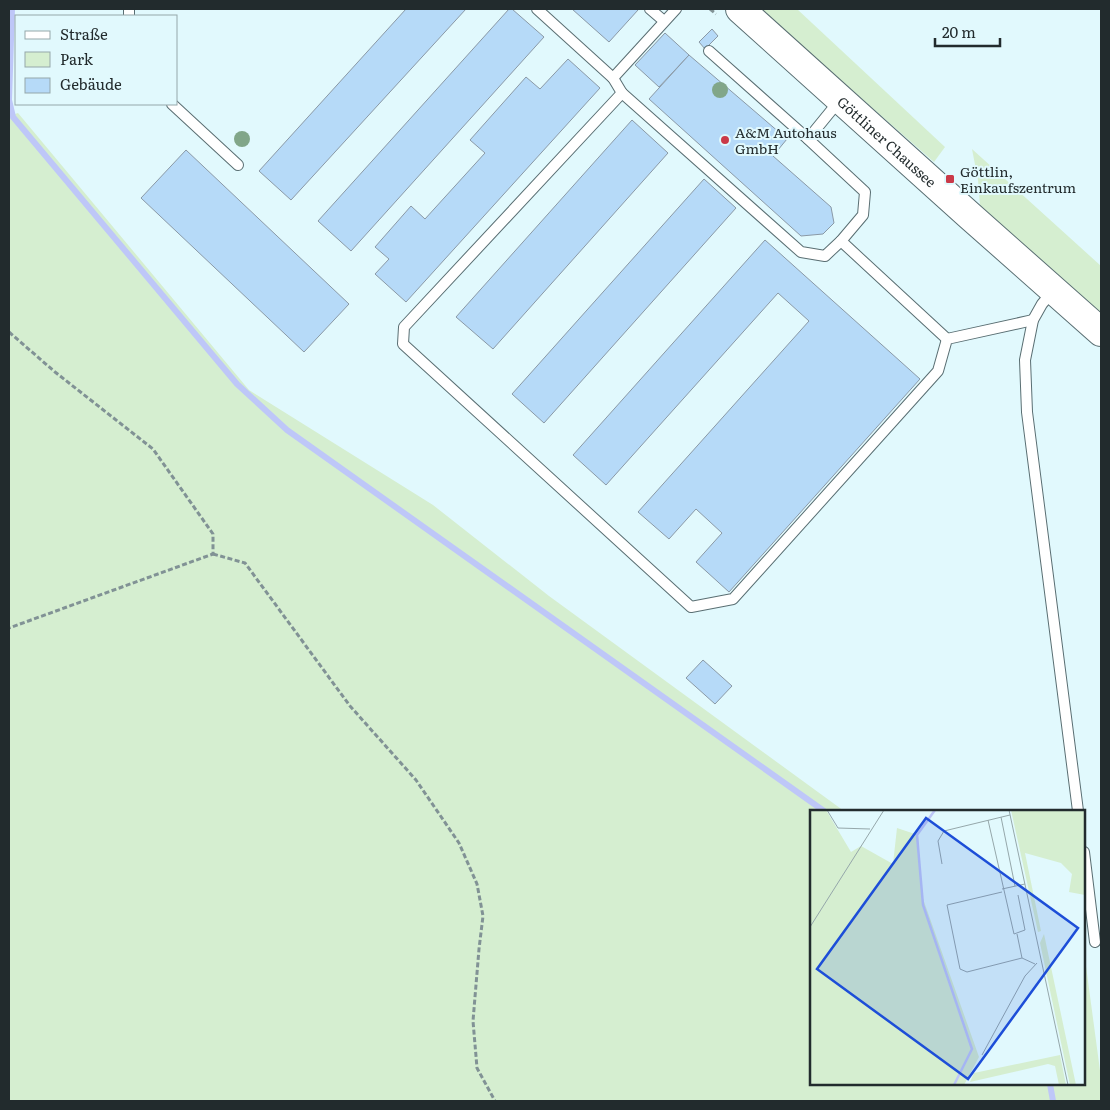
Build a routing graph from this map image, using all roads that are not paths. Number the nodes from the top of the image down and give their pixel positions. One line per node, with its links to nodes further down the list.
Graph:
1 (537, 9): 7 (lane)
2 (650, 9): 5 (lane)
3 (676, 9): 5 (lane)
4 (740, 9): 9 (street, Göttliner Chaussee)
5 (664, 21): 7 (lane)
6 (709, 51): 11 (lane)
7 (613, 78): 8 (lane)
8 (622, 93): 13 (lane); 17 (lane)
9 (840, 100): 11 (lane); 14 (street, Göttliner Chaussee)
10 (173, 105): 12 (lane)
11 (808, 139): 13 (lane)
12 (238, 165)
13 (841, 241): 17 (lane)
14 (1054, 290): 15 (lane); 16 (street, Göttliner Chaussee)
15 (1033, 320): 17 (lane); 18 (lane)
16 (1101, 332)
17 (947, 339)
18 (1078, 810)
19 (1085, 860): 20 (lane)
20 (1096, 942)

